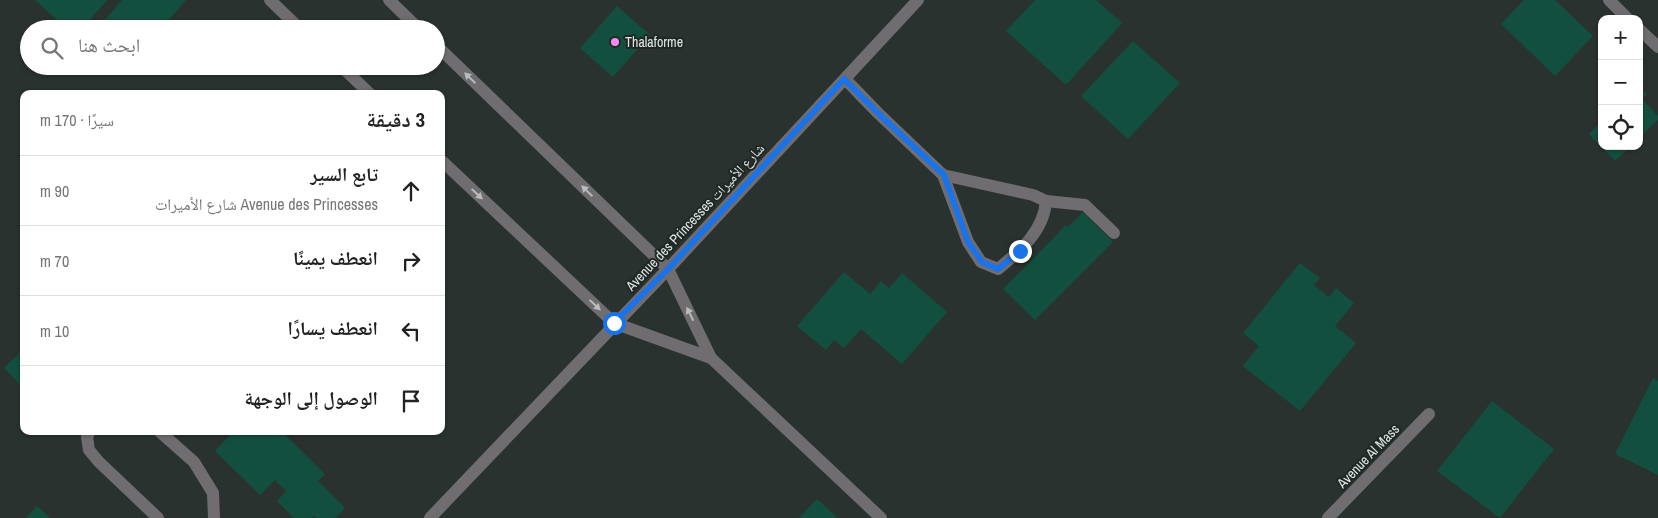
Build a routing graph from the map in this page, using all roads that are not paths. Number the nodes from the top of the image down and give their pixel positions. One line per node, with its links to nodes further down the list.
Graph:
1 (270, 0): 6 (street)
2 (389, 0): 7 (street)
3 (918, 0): 12 (street, Avenue des Princesses شارع الأميرات)
4 (1609, 0): 5 (street)
5 (1624, 15)
6 (291, 20)
7 (410, 20)
8 (1643, 33): 9 (street)
9 (1658, 47)
10 (445, 54): 18 (street, one-way to 10)
11 (350, 75): 13 (street)
12 (844, 79): 15 (street); 18 (street, Avenue des Princesses شارع الأميرات)
13 (366, 90)
14 (445, 164): 19 (street, one-way to 19)
15 (944, 175): 16 (street); 16 (street)
16 (1046, 201): 17 (street)
17 (1114, 233)
18 (668, 269): 19 (street, Avenue des Princesses شارع الأميرات); 20 (street, one-way to 18)
19 (614, 323): 20 (street); 26 (street, Avenue des Princesses شارع الأميرات)
20 (711, 358): 27 (street)
21 (1429, 414): 28 (street, Avenue Al Mass)
22 (88, 435): 24 (street)
23 (164, 435): 25 (street)
24 (158, 518)
25 (214, 518)
26 (430, 518)
27 (881, 518)
28 (1328, 518)

